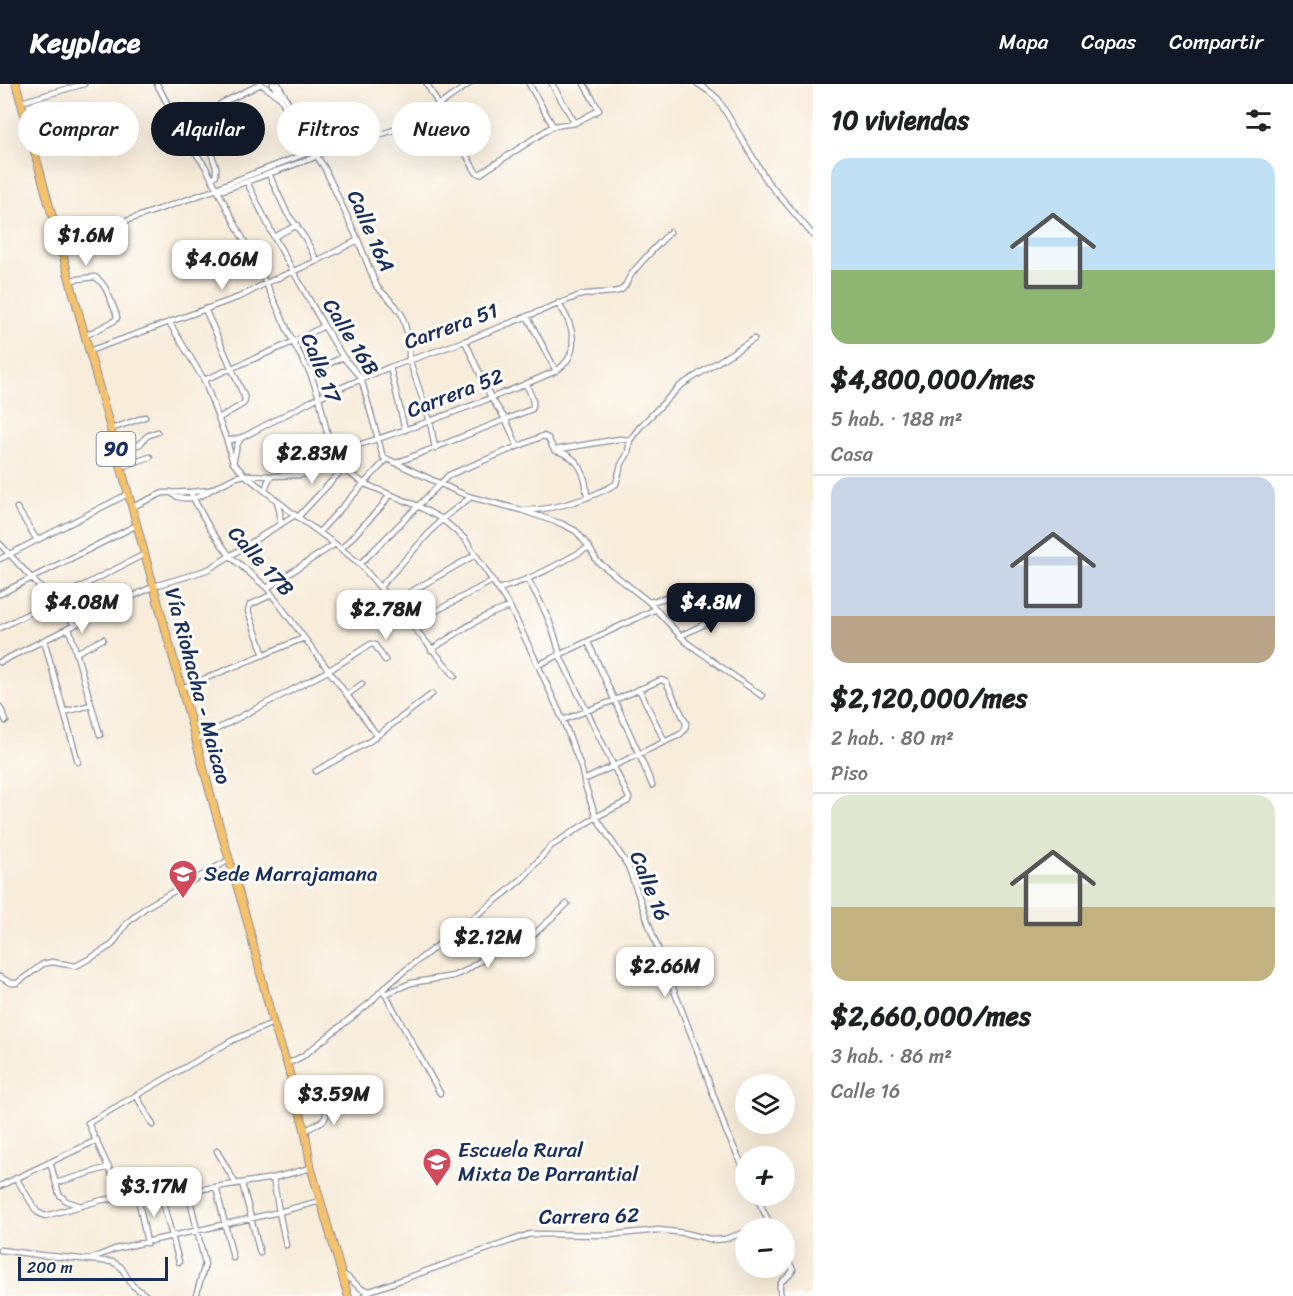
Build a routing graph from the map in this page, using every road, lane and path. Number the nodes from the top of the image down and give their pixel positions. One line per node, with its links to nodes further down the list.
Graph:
1 (16, 84): 14 (highway, Vía Riohacha - Maicao / 90)
2 (84, 84): 14 (street)
3 (157, 84): 29 (street, Calle 17)
4 (273, 84): 13 (street)
5 (278, 84): 13 (street)
6 (427, 84): 18 (street)
7 (469, 84): 12 (street)
8 (529, 84): 21 (street)
9 (552, 84): 20 (street)
10 (584, 84): 20 (street)
11 (698, 84): 34 (street)
12 (460, 86): 19 (street)
13 (282, 96): 15 (street); 16 (street); 17 (street)
14 (21, 102)
15 (224, 102)
16 (285, 102)
17 (286, 102)
18 (437, 102)
19 (442, 102)
20 (575, 123): 21 (street)
21 (553, 126): 27 (street)
22 (36, 156): 37 (highway, Vía Riohacha - Maicao / 90)
23 (212, 156): 29 (street)
24 (300, 156): 31 (street)
25 (315, 156): 28 (street)
26 (317, 156): 36 (street, Calle 16A)
27 (467, 156)
28 (269, 174): 30 (street); 32 (street)
29 (212, 179): 31 (street, Calle 17)
30 (247, 182): 31 (street); 35 (street, Calle 16B)
31 (217, 189): 37 (street); 41 (street, Calle 17)
32 (297, 225): 35 (street); 38 (street)
33 (670, 232): 42 (street, Carrera 51)
34 (813, 235)
35 (274, 237): 39 (street, Calle 16B)
36 (358, 240): 38 (street); 53 (street, Calle 16A)
37 (60, 244): 40 (highway, Vía Riohacha - Maicao / 90)
38 (317, 261): 39 (street)
39 (293, 272): 41 (street); 46 (street, Calle 16B)
40 (70, 280): 47 (highway, Vía Riohacha - Maicao / 90); 47 (street)
41 (266, 283): 43 (street); 50 (street, Calle 17)
42 (558, 303): 44 (street, Carrera 51); 56 (street)
43 (205, 309): 45 (street); 55 (street)
44 (526, 316): 49 (street, Carrera 51); 56 (street)
45 (169, 322): 51 (street); 59 (street)
46 (324, 326): 50 (street); 52 (street, Calle 16B)
47 (85, 336): 51 (highway, Vía Riohacha - Maicao / 90)
48 (754, 339): 73 (street)
49 (465, 341): 53 (street, Carrera 51); 62 (street)
50 (293, 342): 55 (street); 57 (street, Calle 17)
51 (89, 351): 67 (highway, Vía Riohacha - Maicao / 90)
52 (343, 357): 57 (street); 58 (street, Calle 16B)
53 (409, 359): 54 (street, Carrera 51); 66 (street)
54 (390, 367): 58 (street, Carrera 51); 68 (street)
55 (231, 368): 59 (street); 64 (street)
56 (556, 371): 60 (street, Carrera 52)
57 (310, 373): 61 (street, Calle 17)
58 (362, 378): 61 (street, Carrera 51); 72 (street, Calle 16B)
59 (204, 380): 64 (street)
60 (526, 384): 62 (street, Carrera 52); 65 (street)
61 (319, 397): 70 (street, Calle 17); 71 (street, Carrera 51)
62 (491, 398): 65 (street); 66 (street, Carrera 52)
63 (145, 417): 67 (street)
64 (219, 418): 74 (street)
65 (506, 420): 76 (street); 77 (street)
66 (430, 421): 68 (street, Carrera 52); 77 (street)
67 (111, 429): 79 (highway, Vía Riohacha - Maicao / 90)
68 (405, 430): 72 (street, Carrera 52)
69 (157, 432): 79 (street)
70 (328, 436): 75 (street); 80 (street, Calle 17)
71 (243, 437): 74 (street, Carrera 51); 83 (street)
72 (379, 439): 80 (street, Carrera 52); 82 (street, Calle 16B)
73 (630, 440): 78 (street); 98 (street)
74 (227, 441): 83 (street)
75 (320, 444): 88 (street); 90 (street)
76 (517, 446): 78 (street); 93 (street)
77 (435, 448): 84 (street)
78 (554, 450): 98 (street)
79 (117, 452): 86 (highway, Vía Riohacha - Maicao / 90)
80 (333, 453): 85 (street, Calle 17)
81 (150, 456): 86 (street)
82 (385, 458): 84 (street); 92 (street)
83 (233, 463): 89 (street)
84 (396, 463): 93 (street)
85 (338, 465): 87 (street, Calle 17); 88 (street)
86 (121, 467): 95 (highway, Vía Riohacha - Maicao / 90)
87 (343, 469): 92 (street, Calle 17); 105 (street)
88 (321, 470): 90 (street)
89 (245, 475): 91 (street); 94 (street); 96 (street)
90 (294, 475): 91 (street)
91 (272, 476): 94 (street)
92 (365, 484): 97 (street, Calle 17); 109 (street)
93 (440, 484): 99 (street); 101 (street)
94 (265, 490): 100 (street)
95 (128, 494): 102 (highway, Vía Riohacha - Maicao / 90); 110 (street)
96 (191, 495): 102 (street); 118 (street, Calle 17B)
97 (389, 495): 101 (street, Calle 17); 114 (street)
98 (587, 496): 104 (street)
99 (471, 497): 104 (street); 106 (street)
100 (277, 501): 105 (street); 108 (street)
101 (418, 506): 106 (street, Calle 17); 120 (street)
102 (132, 507): 107 (highway, Vía Riohacha - Maicao / 90)
103 (17, 508): 110 (street)
104 (521, 510): 113 (street)
105 (296, 516): 108 (street); 109 (street)
106 (442, 519): 117 (street, Calle 17); 125 (street)
107 (137, 525): 116 (highway, Vía Riohacha - Maicao / 90); 121 (street)
108 (280, 525): 118 (street)
109 (319, 532): 112 (street)
110 (37, 540): 115 (street)
111 (0, 544): 115 (street)
112 (335, 544): 114 (street); 126 (street)
113 (589, 548): 122 (street); 133 (street)
114 (341, 549): 120 (street)
115 (10, 554): 119 (street); 121 (street)
116 (145, 554): 124 (highway, Vía Riohacha - Maicao / 90); 131 (street)
117 (476, 555): 123 (street, Calle 17); 132 (street)
118 (230, 556): 124 (street); 126 (street, Calle 17B)
119 (0, 559)
120 (360, 564): 125 (street)
121 (31, 578): 128 (street); 131 (street)
122 (528, 579): 127 (street); 149 (street)
123 (492, 581): 127 (street, Calle 17); 138 (street)
124 (154, 586): 137 (street); 156 (highway, Vía Riohacha - Maicao / 90)
125 (380, 587): 132 (street)
126 (267, 588): 130 (street, Calle 17B)
127 (498, 589): 134 (street, Calle 17)
128 (0, 594)
129 (683, 594): 133 (street)
130 (271, 595): 142 (street, Calle 17B); 148 (street)
131 (53, 601): 137 (street); 139 (street)
132 (393, 602): 138 (street)
133 (650, 602): 135 (street)
134 (510, 608): 146 (street); 152 (street, Calle 17)
135 (656, 609): 141 (street); 145 (street)
136 (732, 611): 141 (street)
137 (75, 625): 140 (street)
138 (410, 625): 146 (street)
139 (0, 628)
140 (69, 628): 144 (street); 147 (street)
141 (680, 636): 160 (street)
142 (304, 638): 148 (street); 153 (street, Calle 17B)
143 (103, 639): 147 (street)
144 (44, 640): 151 (street); 165 (street)
145 (588, 642): 149 (street); 161 (street)
146 (431, 650): 154 (street)
147 (76, 653): 162 (street)
148 (264, 655): 156 (street)
149 (560, 656): 152 (street); 164 (street)
150 (385, 660): 153 (street)
151 (0, 662)
152 (538, 665): 166 (street, Calle 17)
153 (328, 671): 159 (street, Calle 17B); 170 (street)
154 (455, 676)
155 (362, 684): 159 (street)
156 (182, 688): 170 (highway, Vía Riohacha - Maicao / 90)
157 (639, 689): 161 (street); 171 (street); 171 (street)
158 (432, 694): 169 (street)
159 (347, 695): 169 (street, Calle 17B)
160 (762, 696)
161 (615, 700): 164 (street); 172 (street)
162 (91, 705): 165 (street); 168 (street)
163 (0, 707): 167 (street)
164 (587, 710): 166 (street); 174 (street)
165 (64, 712): 173 (street)
166 (563, 720): 176 (street, Calle 16)
167 (6, 721)
168 (100, 735)
169 (377, 735): 175 (street)
170 (196, 741): 179 (highway, Vía Riohacha - Maicao / 90)
171 (665, 742): 172 (street)
172 (639, 754): 174 (street); 177 (street)
173 (78, 762)
174 (614, 766): 176 (street); 178 (street)
175 (316, 771)
176 (584, 780): 178 (street, Calle 16)
177 (652, 785)
178 (596, 817): 182 (street); 191 (street, Calle 16)
179 (229, 860): 181 (street); 183 (highway, Vía Riohacha - Maicao / 90)
180 (567, 904): 182 (street)
181 (0, 977)
182 (384, 992): 184 (street); 185 (street)
183 (273, 1023): 184 (highway, Vía Riohacha - Maicao / 90); 186 (street)
184 (287, 1064): 189 (highway, Vía Riohacha - Maicao / 90)
185 (440, 1093)
186 (136, 1095): 188 (street); 190 (street)
187 (324, 1099): 189 (street)
188 (153, 1125)
189 (305, 1131): 195 (highway, Vía Riohacha - Maicao / 90)
190 (97, 1140): 193 (street); 194 (street)
191 (735, 1150)
192 (217, 1151): 200 (street)
193 (50, 1162): 196 (street); 198 (street)
194 (109, 1167): 198 (street); 205 (street)
195 (311, 1168): 197 (street); 207 (highway, Vía Riohacha - Maicao / 90)
196 (16, 1178): 201 (street); 208 (street)
197 (273, 1178): 199 (street); 209 (street)
198 (56, 1183): 208 (street)
199 (242, 1183): 200 (street); 210 (street)
200 (236, 1184): 202 (street)
201 (0, 1186)
202 (216, 1187): 203 (street); 211 (street)
203 (188, 1191): 204 (street); 212 (street)
204 (161, 1195): 206 (street); 213 (street)
205 (122, 1197): 206 (street); 208 (street)
206 (138, 1197): 215 (street)
207 (320, 1201): 209 (street); 222 (highway, Vía Riohacha - Maicao / 90)
208 (81, 1206)
209 (279, 1212): 210 (street); 216 (street)
210 (250, 1218): 211 (street); 218 (street)
211 (225, 1224): 212 (street); 219 (street)
212 (197, 1230): 213 (street); 226 (street)
213 (173, 1235): 215 (street); 221 (street)
214 (735, 1236): 224 (street, Carrera 62)
215 (147, 1243): 220 (street)
216 (286, 1245)
217 (0, 1250): 220 (street)
218 (260, 1253)
219 (233, 1258)
220 (88, 1260): 225 (street)
221 (179, 1262)
222 (340, 1271): 224 (street); 227 (highway, Vía Riohacha - Maicao / 90)
223 (785, 1278): 229 (street)
224 (370, 1290): 228 (street, Carrera 62)
225 (147, 1296)
226 (196, 1296)
227 (348, 1296)
228 (364, 1296)
229 (780, 1296)

